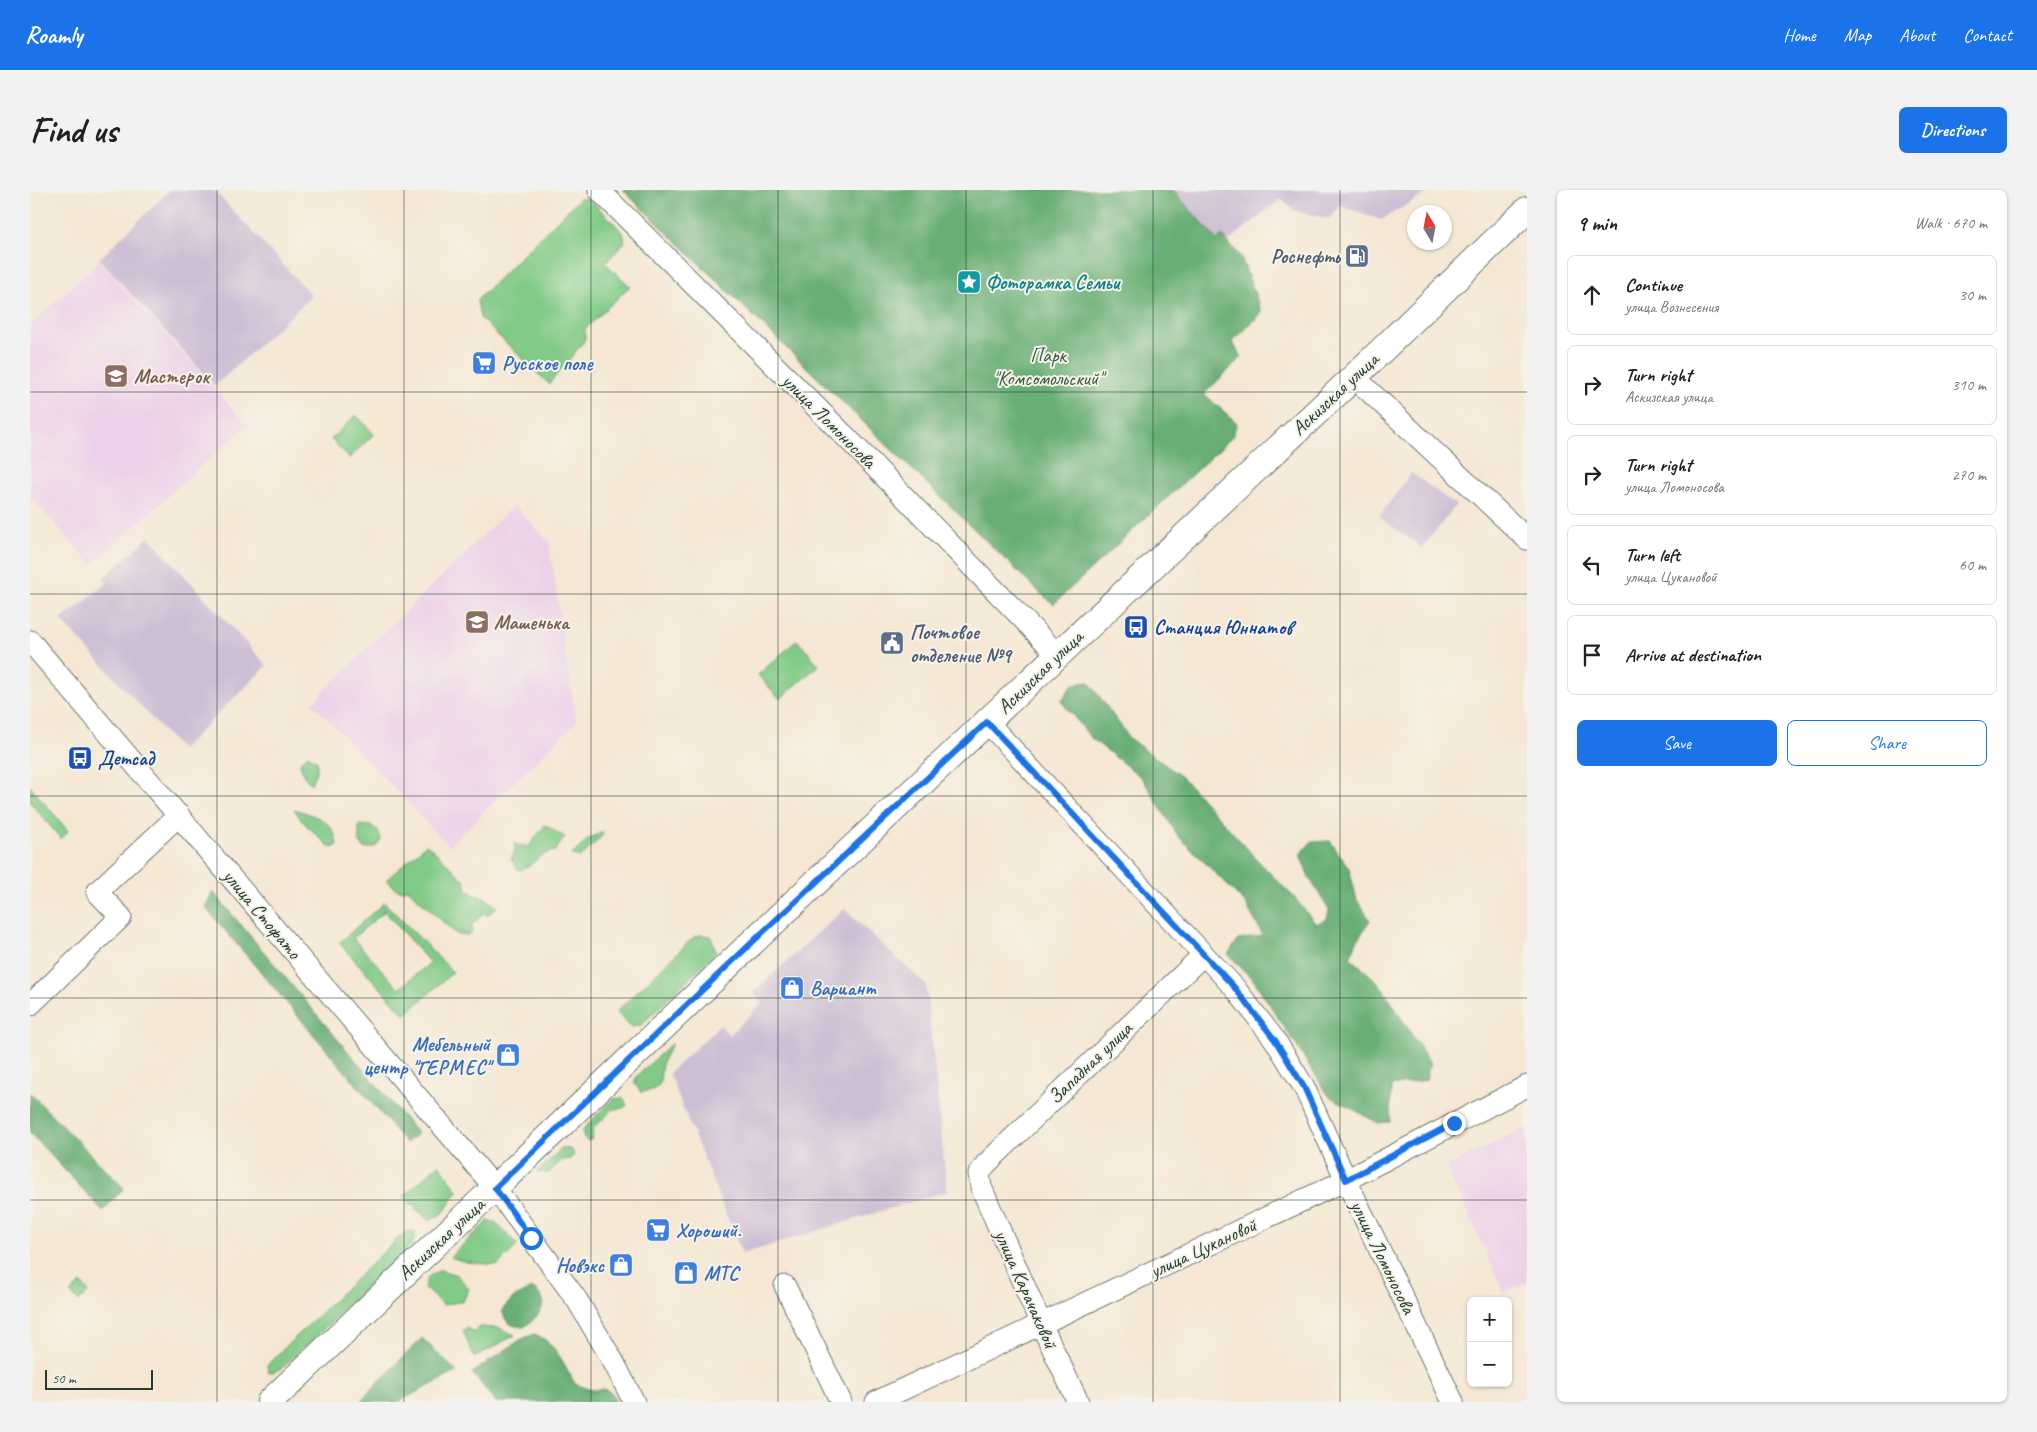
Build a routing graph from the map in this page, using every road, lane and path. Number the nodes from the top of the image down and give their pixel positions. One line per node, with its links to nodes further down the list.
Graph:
1 (600, 190): 6 (street, улица Ломоносова)
2 (1527, 210): 3 (main road, Аскизская улица)
3 (1354, 377): 4 (street); 6 (main road, Аскизская улица)
4 (1527, 539)
5 (30, 640): 8 (street, улица Стофато)
6 (1057, 654): 7 (main road, Аскизская улица)
7 (987, 722): 9 (street, улица Ломоносова); 14 (main road, Аскизская улица)
8 (179, 816): 10 (street); 14 (street, улица Стофато)
9 (1203, 955): 12 (street, Западная улица); 13 (street, улица Ломоносова)
10 (30, 1004)
11 (1527, 1086): 13 (street, улица Цукановой)
12 (979, 1174): 16 (street, улица Карачаковой)
13 (1346, 1180): 16 (street, улица Цукановой); 22 (street, улица Ломоносова)
14 (495, 1188): 17 (main road, Аскизская улица); 18 (street, улица Стофато)
15 (785, 1286): 19 (street)
16 (1041, 1324): 20 (street, улица Цукановой); 21 (street, улица Карачаковой)
17 (270, 1402)
18 (634, 1402)
19 (840, 1402)
20 (876, 1402)
21 (1078, 1402)
22 (1453, 1402)

